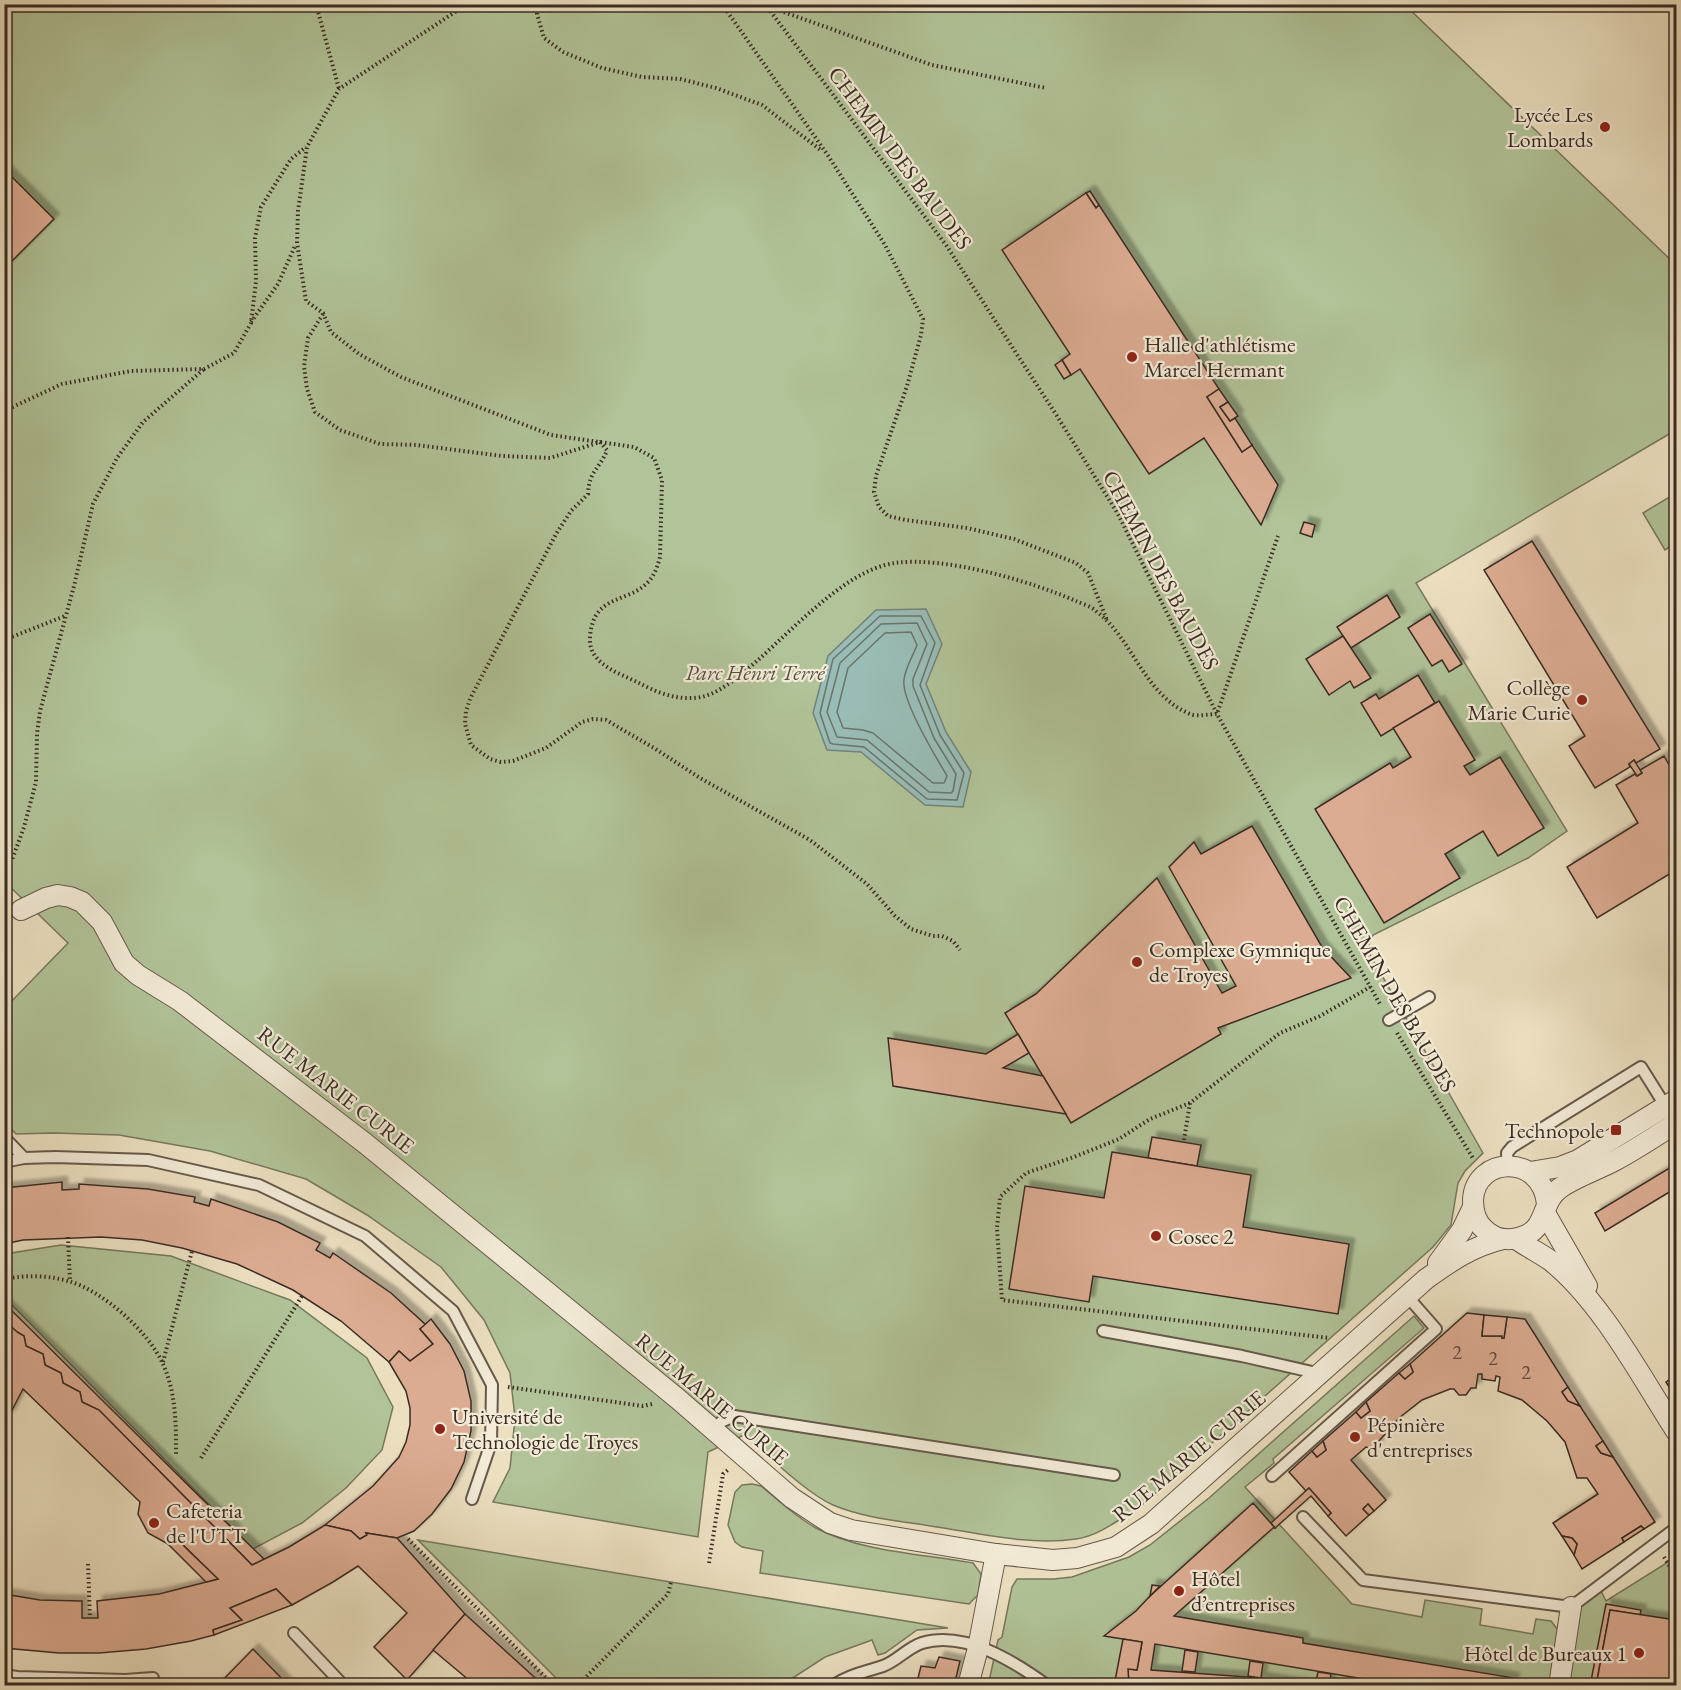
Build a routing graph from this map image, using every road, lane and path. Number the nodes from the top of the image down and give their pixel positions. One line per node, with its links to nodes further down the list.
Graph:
1 (316, 4): 7 (path)
2 (467, 4): 7 (path)
3 (538, 4): 9 (path)
4 (722, 4): 9 (path)
5 (766, 5): 6 (path, CHEMIN DES BAUDES); 20 (path, CHEMIN DES BAUDES)
6 (1046, 88)
7 (339, 89): 8 (path)
8 (307, 147): 10 (path); 12 (path)
9 (826, 154): 18 (path)
10 (297, 243): 11 (path); 12 (path)
11 (323, 313): 15 (path); 15 (path)
12 (251, 323): 13 (path)
13 (204, 369): 14 (path); 17 (path)
14 (4, 411)
15 (600, 442): 18 (path); 23 (path)
16 (1278, 536): 20 (path)
17 (66, 615): 19 (path); 21 (path)
18 (1109, 623): 20 (path)
19 (4, 640)
20 (1217, 714): 24 (path, CHEMIN DES BAUDES)
21 (4, 869)
22 (21, 910): 53 (street, RUE MARIE CURIE)
23 (960, 950)
24 (1370, 987): 26 (path, CHEMIN DES BAUDES); 27 (path)
25 (1429, 997): 26 (lane)
26 (1389, 1020): 35 (path, CHEMIN DES BAUDES)
27 (1190, 1104): 30 (path); 48 (path)
28 (1673, 1110): 33 (lane); 34 (street); 37 (street)
29 (4, 1137): 31 (lane)
30 (1184, 1140)
31 (24, 1158): 32 (lane); 51 (lane)
32 (4, 1162)
33 (1508, 1166): 34 (street); 35 (street)
34 (1530, 1172): 37 (street)
35 (1486, 1175): 36 (street)
36 (1473, 1207): 39 (street); 42 (street, RUE MARIE CURIE)
37 (1546, 1209): 39 (street); 46 (street)
38 (68, 1237): 43 (path)
39 (1509, 1239): 42 (street, RUE MARIE CURIE); 46 (street)
40 (192, 1251): 49 (path)
41 (4, 1279): 43 (path)
42 (1426, 1279): 45 (street, RUE MARIE CURIE)
43 (70, 1282): 49 (path)
44 (302, 1296): 57 (path)
45 (1407, 1296): 50 (street, RUE MARIE CURIE); 59 (lane)
46 (1604, 1321): 54 (street)
47 (1103, 1331): 50 (lane)
48 (1338, 1339)
49 (163, 1363): 55 (path)
50 (1321, 1374): 65 (street, RUE MARIE CURIE)
51 (492, 1385): 52 (path); 60 (lane)
52 (659, 1403)
53 (714, 1430): 56 (street, RUE MARIE CURIE); 58 (lane)
54 (1677, 1431)
55 (176, 1454)
56 (742, 1455): 65 (street, RUE MARIE CURIE); 66 (path)
57 (201, 1458)
58 (1114, 1475)
59 (1272, 1476)
60 (471, 1499)
61 (1303, 1517): 70 (lane)
62 (1677, 1528): 64 (lane)
63 (408, 1539): 77 (path)
64 (1656, 1544): 68 (path); 70 (lane)
65 (996, 1554): 73 (street)
66 (710, 1563)
67 (88, 1564): 71 (path)
68 (1677, 1577)
69 (671, 1582): 78 (path)
70 (1571, 1607): 82 (street)
71 (90, 1618)
72 (294, 1633): 76 (lane)
73 (978, 1648): 79 (lane); 80 (street); 81 (lane)
74 (4, 1675): 75 (lane)
75 (153, 1686)
76 (344, 1686)
77 (554, 1686)
78 (578, 1686)
79 (832, 1686)
80 (969, 1686)
81 (1048, 1686)
82 (1559, 1686)

